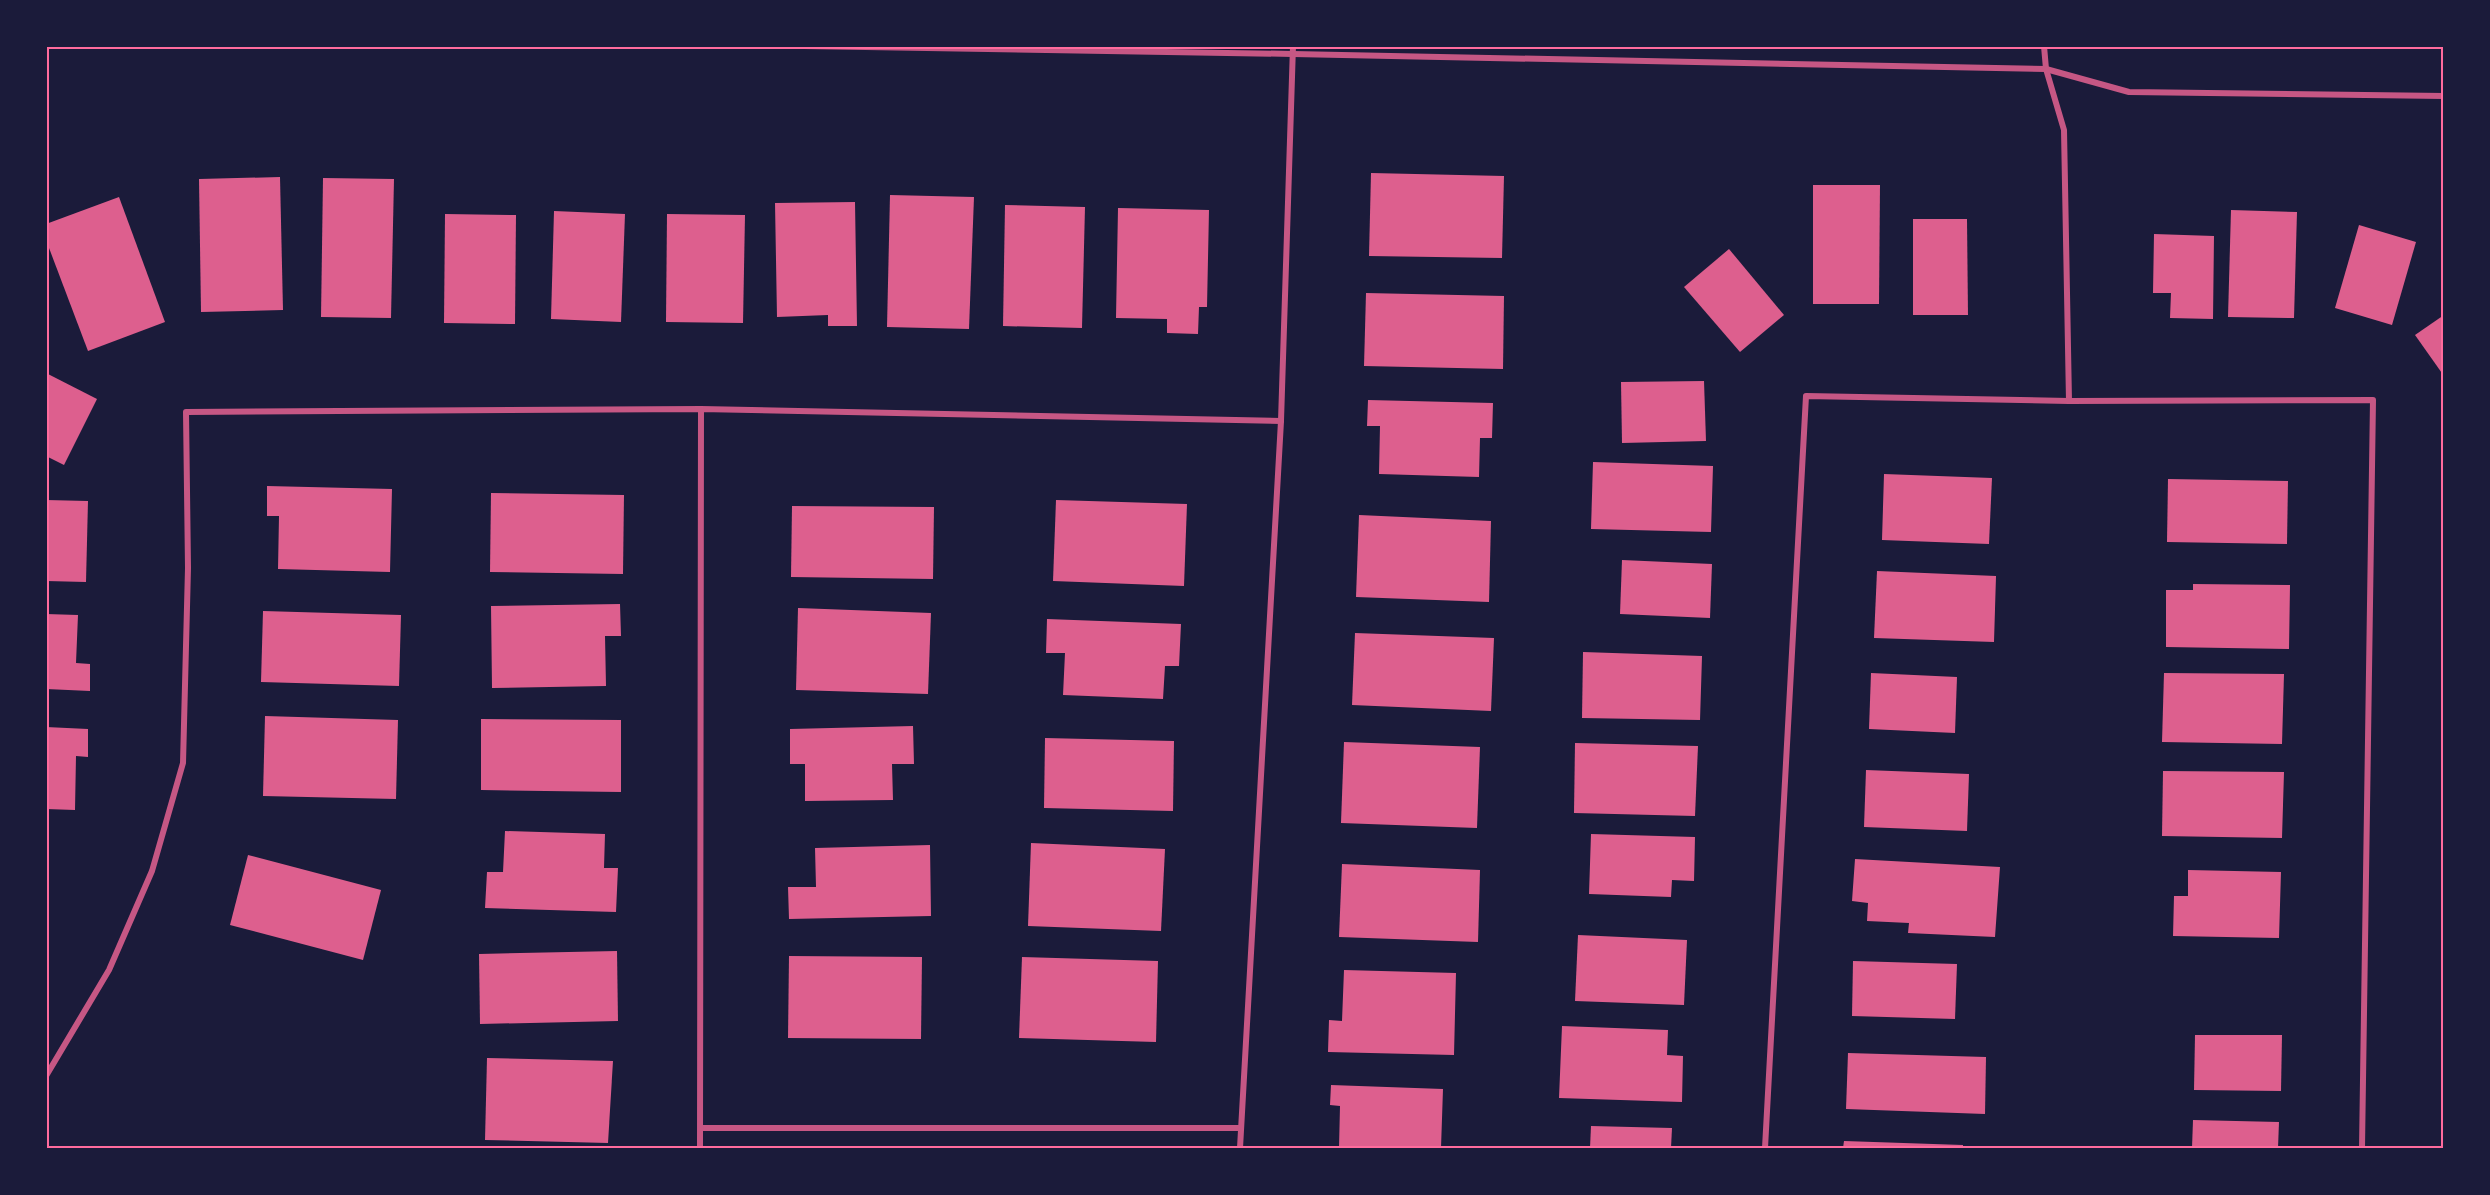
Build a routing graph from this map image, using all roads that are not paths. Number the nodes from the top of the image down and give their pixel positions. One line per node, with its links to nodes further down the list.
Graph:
1 (804, 46): 3 (street)
2 (2044, 46): 4 (street)
3 (1293, 50): 4 (street); 8 (street)
4 (2046, 69): 5 (street); 6 (street)
5 (2444, 96)
6 (2068, 401): 14 (street); 15 (street)
7 (701, 409): 8 (street); 9 (street); 10 (street)
8 (1281, 421): 11 (street)
9 (46, 1076)
10 (701, 1128): 11 (street); 12 (street)
11 (1241, 1128): 13 (street)
12 (700, 1149)
13 (1240, 1149)
14 (1765, 1149)
15 (2362, 1149)

